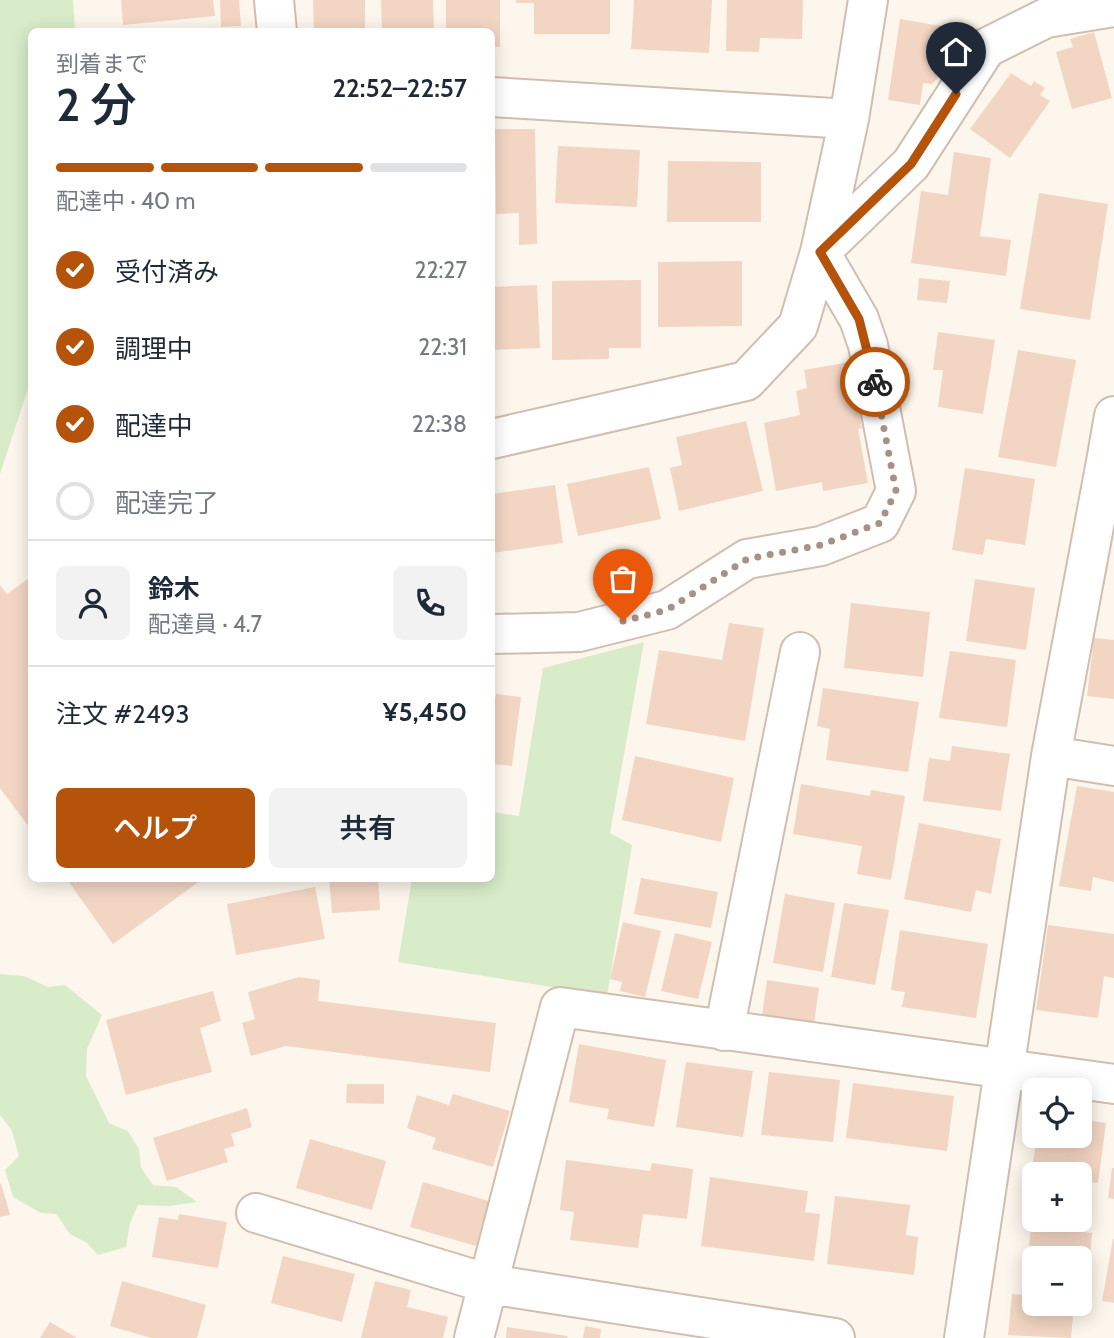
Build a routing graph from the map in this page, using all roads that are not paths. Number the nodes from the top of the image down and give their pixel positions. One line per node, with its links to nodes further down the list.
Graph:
1 (274, 0): 4 (street)
2 (868, 0): 6 (street)
3 (1114, 7): 7 (street)
4 (277, 28)
5 (495, 97): 6 (street)
6 (849, 119): 7 (street)
7 (820, 252): 9 (street); 11 (street)
8 (1114, 416): 10 (street)
9 (495, 438)
10 (1110, 463): 13 (street)
11 (495, 634)
12 (800, 652): 15 (street)
13 (1051, 756): 14 (street); 16 (street)
14 (1114, 766)
15 (724, 1031): 16 (street); 19 (street)
16 (1003, 1069): 17 (street); 22 (street)
17 (1114, 1084)
18 (256, 1213): 19 (street)
19 (489, 1284): 20 (street); 21 (street)
20 (474, 1338)
21 (835, 1338)
22 (964, 1338)

